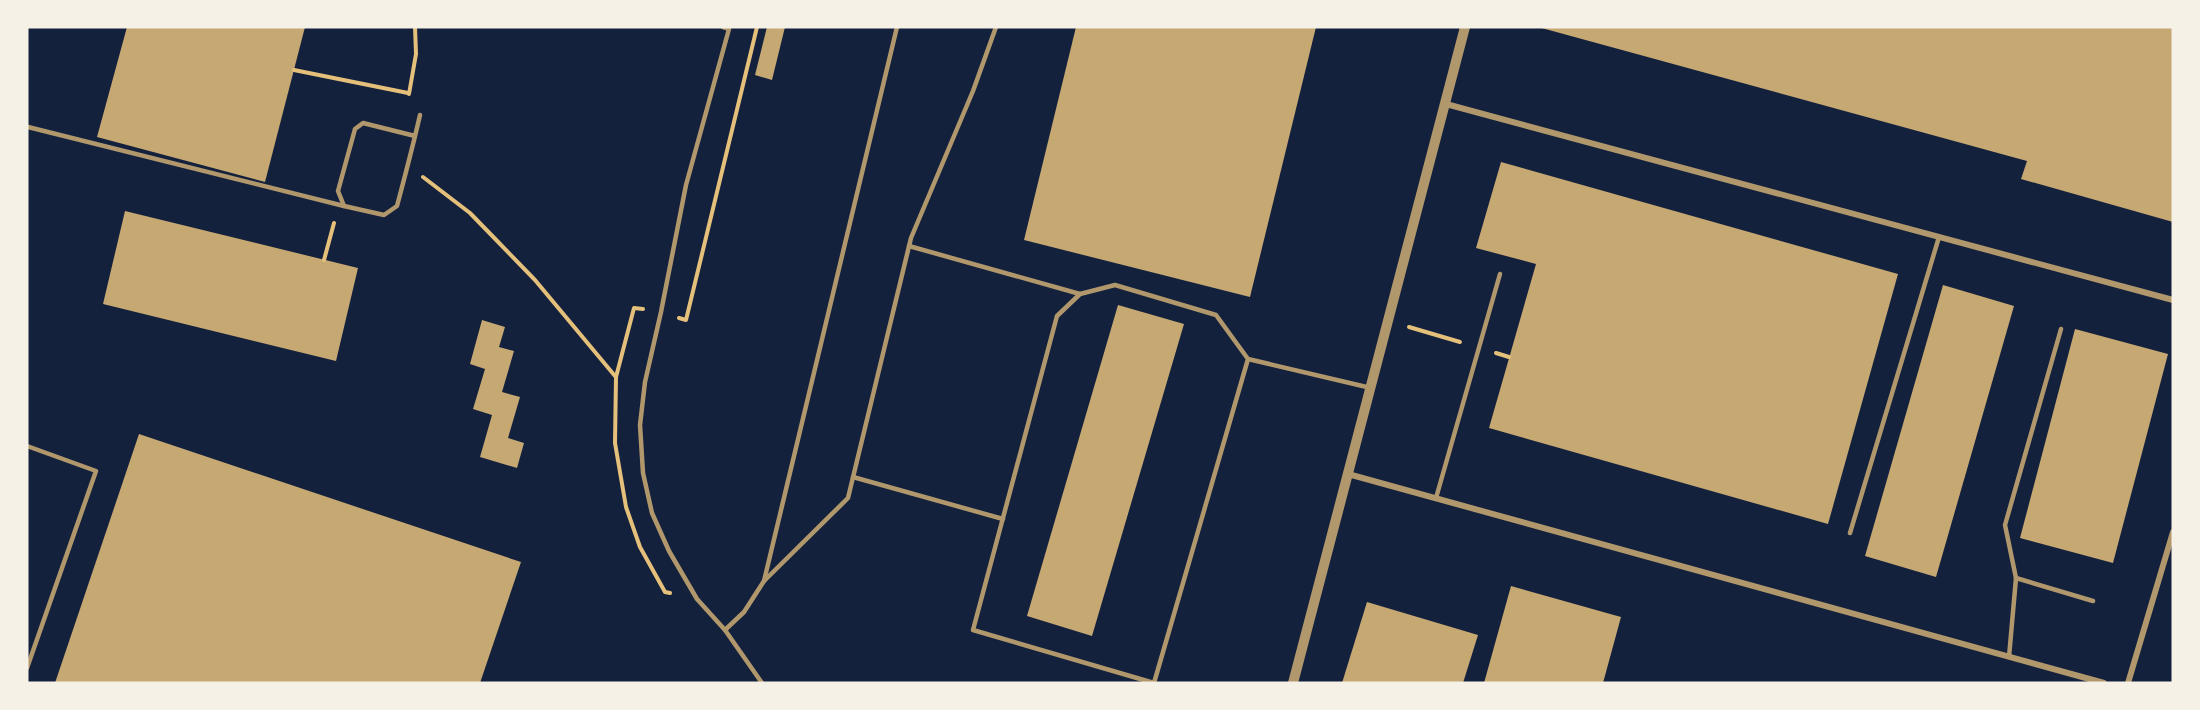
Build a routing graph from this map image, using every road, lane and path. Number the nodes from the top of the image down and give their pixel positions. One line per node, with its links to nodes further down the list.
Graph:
1 (415, 27): 8 (path)
2 (723, 27): 6 (lane)
3 (897, 27): 35 (lane)
4 (996, 27): 16 (lane)
5 (1465, 27): 9 (street)
6 (729, 28): 37 (lane)
7 (294, 69): 8 (path)
8 (408, 93): 10 (path)
9 (1446, 104): 15 (street); 26 (street)
10 (420, 116): 12 (lane)
11 (28, 127): 14 (lane)
12 (415, 136): 13 (lane); 14 (lane)
13 (406, 172): 14 (lane); 25 (path)
14 (341, 205): 17 (path)
15 (1939, 237): 20 (street); 33 (lane)
16 (909, 246): 19 (lane); 29 (lane)
17 (324, 260)
18 (1500, 274): 30 (lane)
19 (1080, 294): 24 (lane); 31 (lane)
20 (2173, 300)
21 (2061, 329): 34 (lane)
22 (1424, 332): 23 (path)
23 (1445, 338)
24 (1248, 360): 26 (lane); 31 (lane)
25 (616, 377)
26 (1371, 388): 28 (street)
27 (27, 446): 39 (lane)
28 (1348, 474): 30 (street); 41 (street)
29 (853, 477): 31 (lane); 35 (lane)
30 (1436, 498): 38 (street)
31 (1003, 519)
32 (2173, 532): 43 (street)
33 (1850, 533)
34 (2016, 578): 36 (lane); 38 (lane)
35 (764, 581): 37 (lane)
36 (2093, 601)
37 (725, 630): 40 (lane)
38 (2009, 657): 42 (street)
39 (27, 668)
40 (762, 683)
41 (1293, 683)
42 (2104, 683)
43 (2128, 683)

